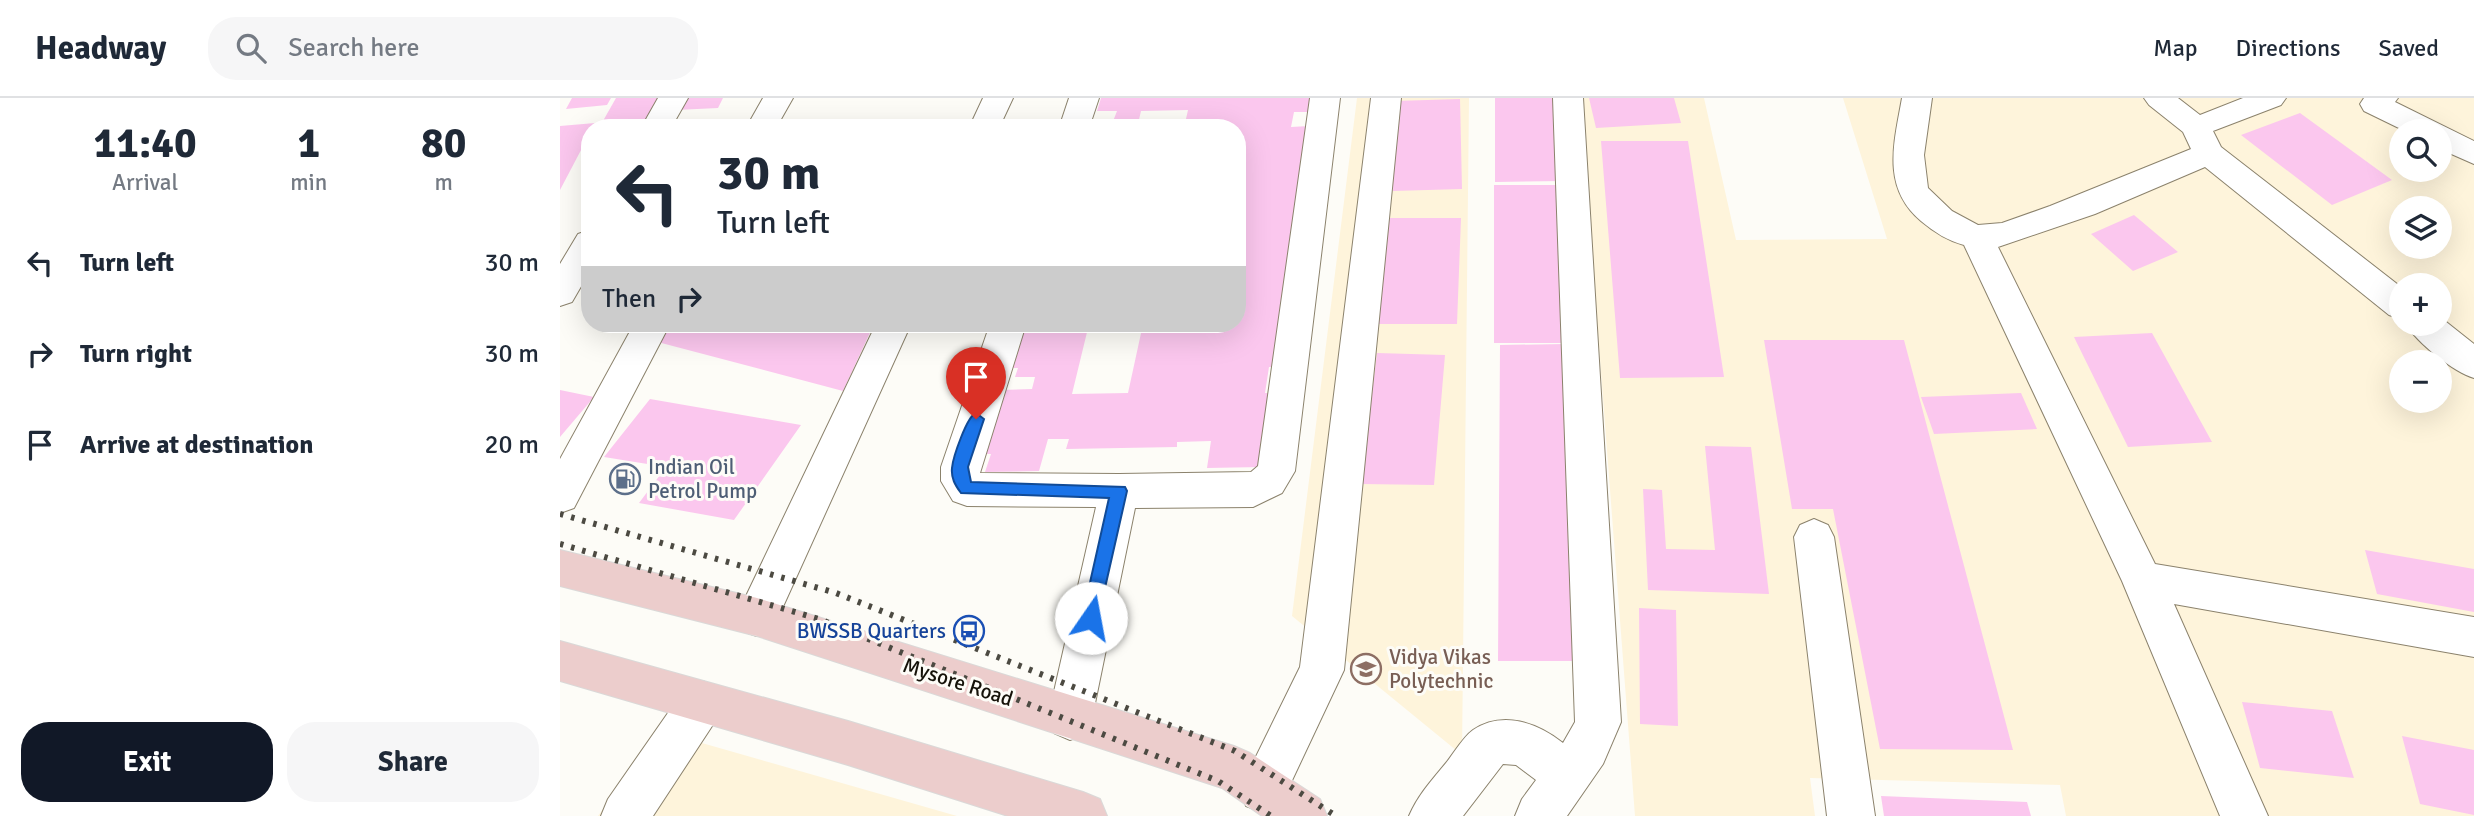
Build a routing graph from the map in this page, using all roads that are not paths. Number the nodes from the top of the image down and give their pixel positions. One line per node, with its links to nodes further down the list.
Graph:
1 (673, 98): 12 (street)
2 (778, 98): 13 (street)
3 (998, 98): 14 (street)
4 (1084, 98): 15 (street)
5 (1325, 98): 29 (street)
6 (1386, 98): 40 (street)
7 (1568, 98): 39 (street)
8 (1917, 98): 20 (street)
9 (2159, 98): 17 (street)
10 (2271, 98): 17 (street)
11 (2383, 98): 16 (street)
12 (661, 119)
13 (766, 119)
14 (988, 119)
15 (1077, 119)
16 (2405, 119)
17 (2202, 140): 20 (street); 23 (street)
18 (2452, 142): 19 (street)
19 (2474, 153)
20 (1977, 237): 33 (street)
21 (581, 256): 22 (street)
22 (562, 287)
23 (2389, 296)
24 (647, 333): 30 (street)
25 (889, 333): 34 (street)
26 (1005, 333): 29 (street)
27 (2439, 336): 28 (street)
28 (2474, 363)
29 (1119, 491): 38 (street)
30 (560, 496)
31 (1814, 537): 46 (street)
32 (560, 568): 34 (highway, Mysore Road)
33 (2142, 580): 35 (street); 47 (street)
34 (757, 617): 38 (highway, Mysore Road)
35 (2474, 637)
36 (560, 662): 37 (highway)
37 (702, 702): 41 (street); 42 (highway)
38 (1070, 718): 40 (highway, Mysore Road)
39 (1566, 776): 44 (street); 45 (street)
40 (1263, 789): 43 (highway, Mysore Road)
41 (625, 816)
42 (1083, 816)
43 (1303, 816)
44 (1433, 816)
45 (1539, 816)
46 (1851, 816)
47 (2244, 816)

